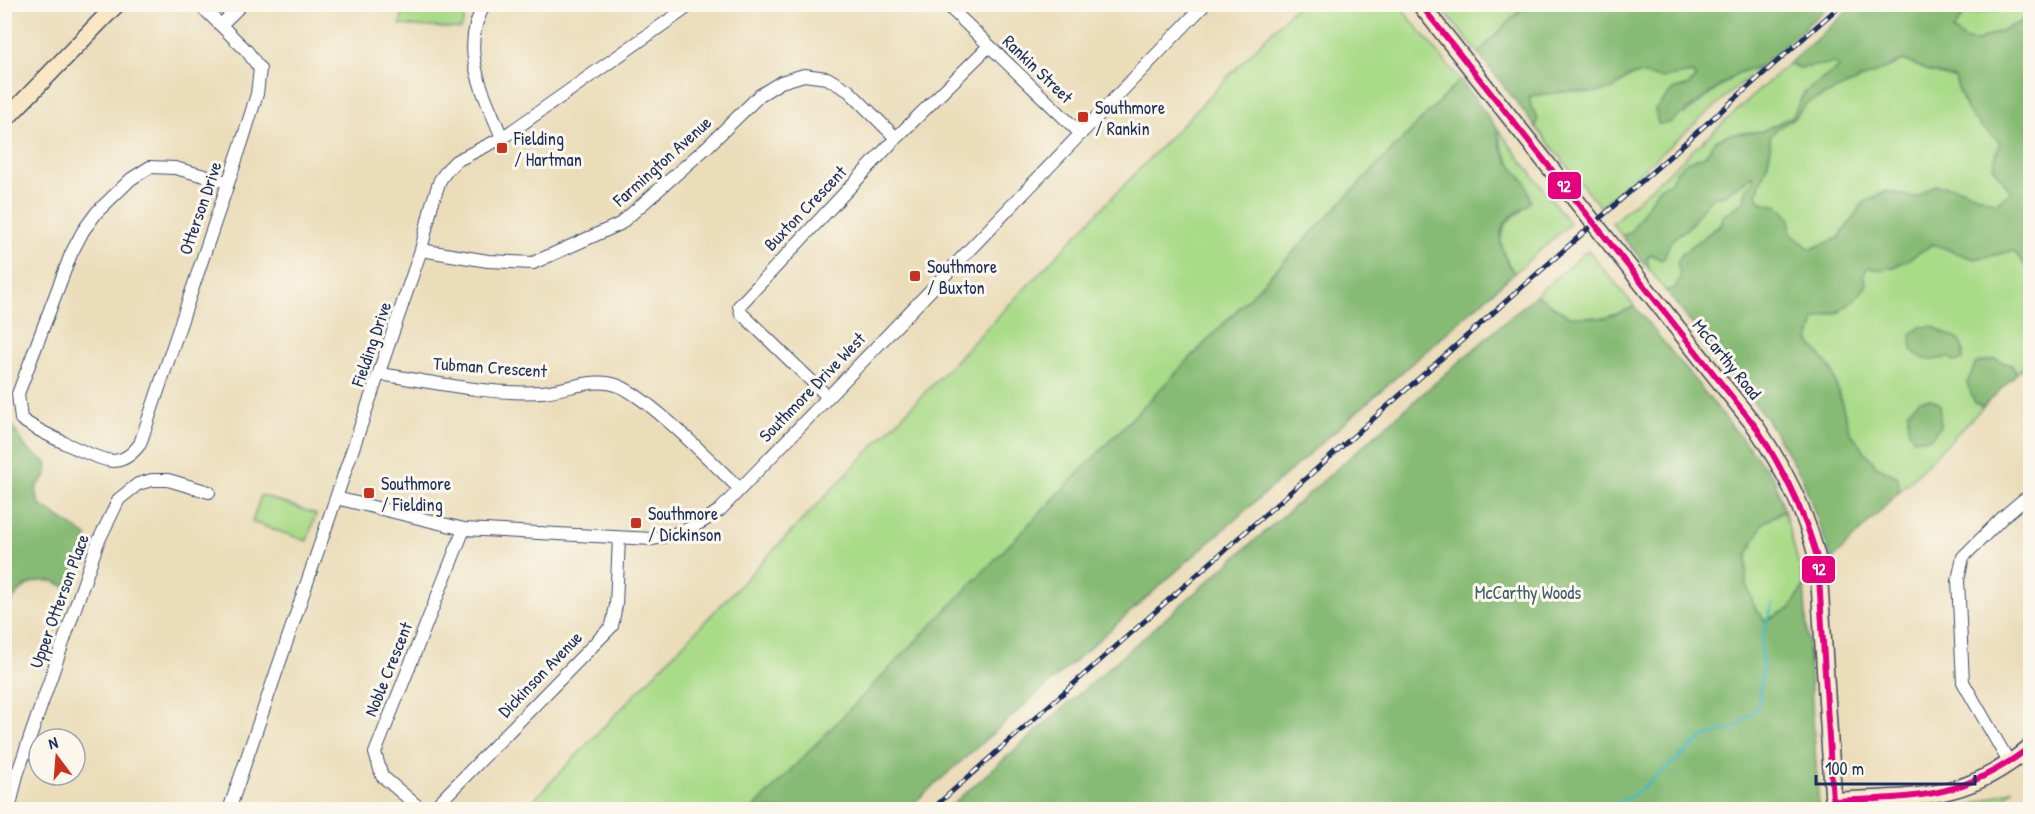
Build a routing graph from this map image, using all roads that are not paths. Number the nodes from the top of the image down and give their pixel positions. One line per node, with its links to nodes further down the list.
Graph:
1 (117, 4): 11 (street)
2 (199, 4): 9 (street, Otterson Drive)
3 (242, 4): 9 (street)
4 (485, 4): 13 (street)
5 (692, 4): 13 (street, Fielding Drive)
6 (946, 4): 10 (street, Rankin Street)
7 (1205, 4): 12 (street, Southmore Drive West)
8 (1420, 4): 28 (street, McCarthy Road)
9 (222, 24): 15 (street, Otterson Drive)
10 (989, 46): 12 (street, Rankin Street); 14 (street, Buxton Crescent)
11 (5, 121)
12 (1080, 134): 18 (street, Southmore Drive West)
13 (502, 138): 16 (street, Fielding Drive)
14 (896, 138): 16 (street, Farmington Avenue); 18 (street, Buxton Crescent)
15 (227, 182): 15 (street, Otterson Drive)
16 (421, 250): 17 (street, Fielding Drive)
17 (380, 374): 19 (street, Tubman Crescent); 21 (street, Fielding Drive)
18 (827, 396): 19 (street, Southmore Drive West)
19 (740, 489): 24 (street, Southmore Drive West)
20 (209, 492): 27 (street, Upper Otterson Place)
21 (336, 498): 23 (street, Southmore Drive West); 30 (street, Fielding Drive)
22 (2031, 498): 26 (street)
23 (464, 529): 24 (street, Southmore Drive West); 31 (street, Noble Crescent)
24 (619, 538): 32 (street, Dickinson Avenue)
25 (2031, 747): 26 (street)
26 (2010, 764): 28 (street)
27 (11, 773): 29 (street, Upper Otterson Place)
28 (1834, 805)
29 (9, 810)
30 (230, 810)
31 (422, 810)
32 (432, 810)

